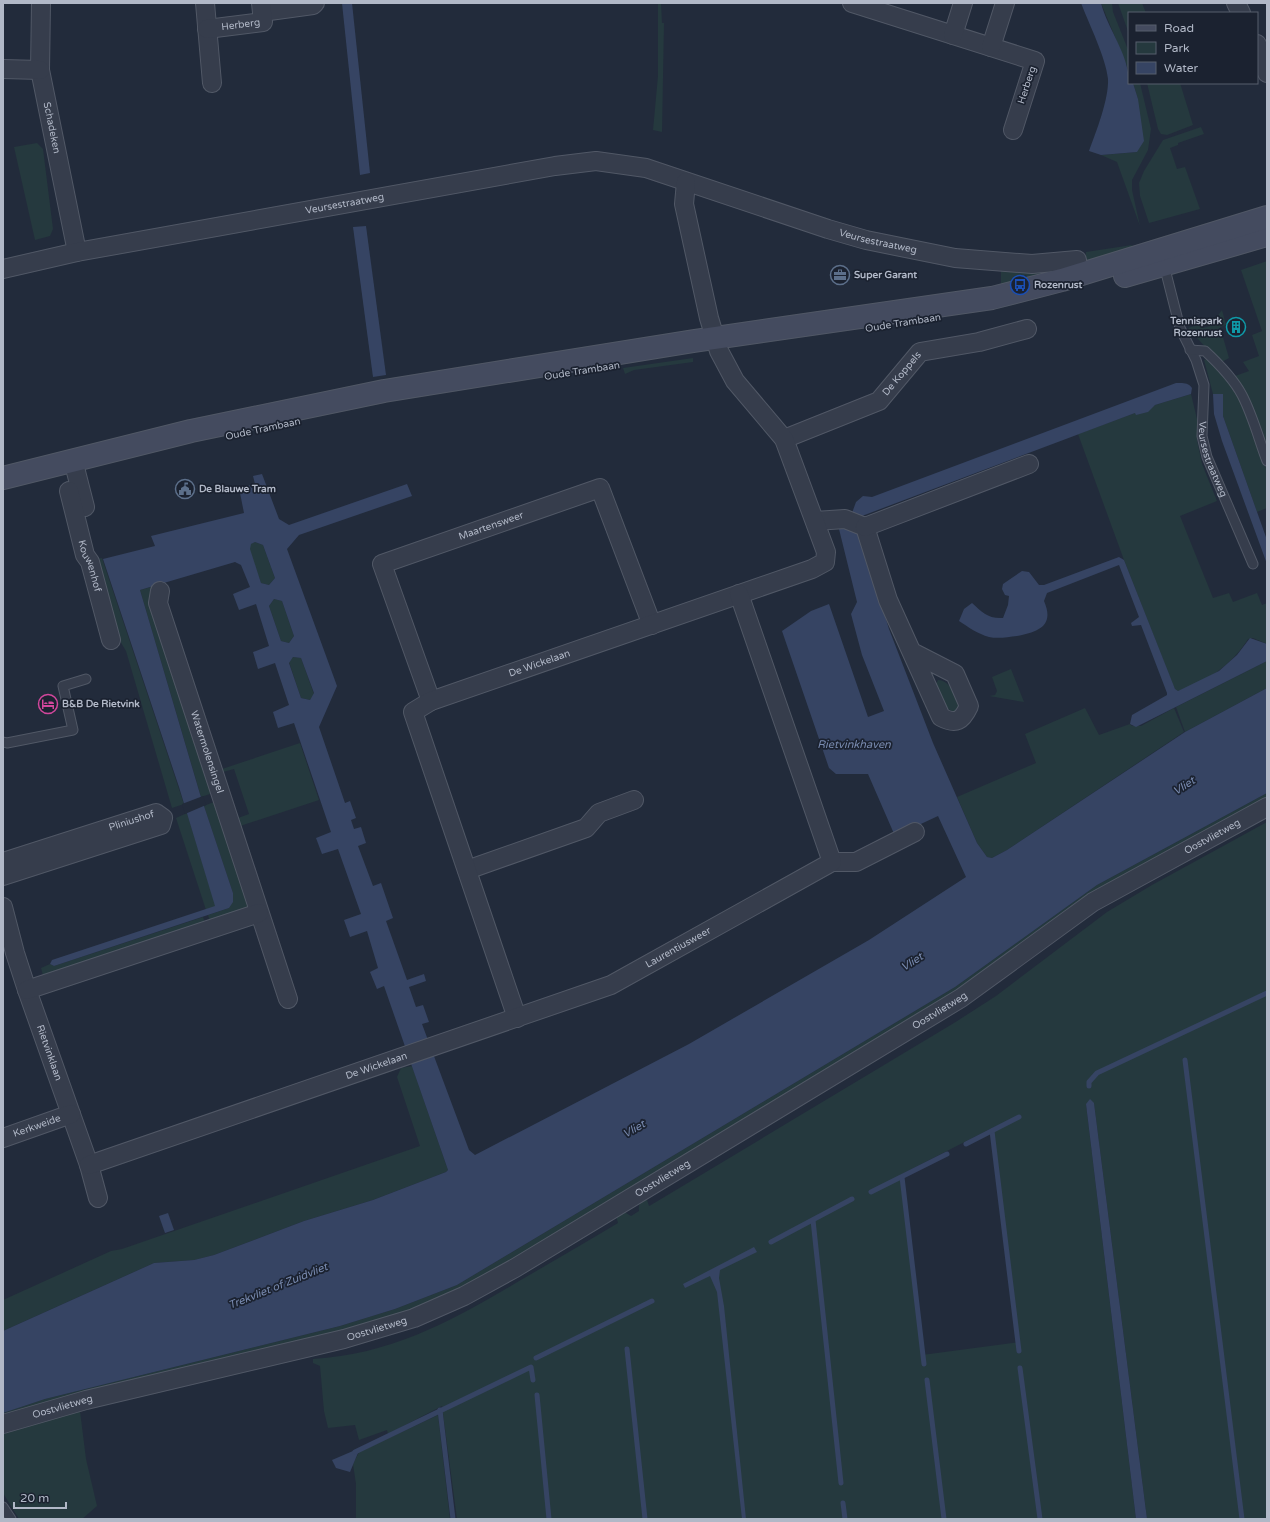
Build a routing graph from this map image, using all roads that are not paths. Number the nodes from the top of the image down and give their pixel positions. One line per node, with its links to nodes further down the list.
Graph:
1 (41, 3): 16 (street, Schadeken)
2 (205, 3): 10 (street, Herberg)
3 (315, 3): 8 (street, Herberg)
4 (852, 3): 11 (street, Herberg)
5 (963, 3): 11 (street)
6 (1005, 3): 12 (street)
7 (1236, 3): 9 (street)
8 (261, 7): 10 (street, Herberg)
9 (1240, 12)
10 (208, 29): 17 (street, Herberg)
11 (953, 35): 12 (street, Herberg)
12 (991, 47): 18 (street, Herberg)
13 (1258, 47): 15 (street)
14 (3, 69): 16 (street)
15 (1266, 69)
16 (40, 70): 22 (street, Schadeken)
17 (212, 83)
18 (1013, 130)
19 (686, 182): 22 (street, Veursestraatweg); 24 (street, Veursestraatweg); 27 (street)
20 (1267, 217): 23 (street)
21 (1267, 235): 23 (street)
22 (77, 252): 25 (street, Veursestraatweg)
23 (1162, 258): 27 (street, Oude Trambaan); 28 (lane, Veursestraatweg)
24 (1077, 260)
25 (3, 269)
26 (1027, 329): 29 (street, De Koppels)
27 (717, 344): 29 (street); 32 (street, Oude Trambaan)
28 (1190, 350): 30 (lane); 39 (lane, Veursestraatweg)
29 (784, 438): 36 (street)
30 (1267, 461)
31 (1029, 464): 37 (street)
32 (75, 465): 33 (street, Oude Trambaan); 34 (street, Oude Trambaan); 38 (street, Kouwenhof)
33 (3, 478)
34 (3, 491)
35 (69, 491): 43 (street, Kouwenhof)
36 (815, 521): 37 (street); 41 (street, De Wickelaan)
37 (864, 527): 44 (street)
38 (96, 550)
39 (1253, 564)
40 (160, 590): 56 (street, Watermolensingel)
41 (739, 594): 42 (street, De Wickelaan); 52 (street)
42 (652, 625): 46 (street, De Wickelaan); 46 (street, Maartensweer)
43 (111, 640)
44 (912, 652)
45 (86, 679): 47 (lane)
46 (431, 701): 53 (street, De Wickelaan)
47 (3, 742)
48 (634, 800): 53 (street)
49 (1267, 807): 65 (street, Oostvlietweg)
50 (915, 832): 52 (street, Laurentiusweer)
51 (3, 862): 54 (street, Pliniushof)
52 (832, 862): 60 (street, Laurentiusweer)
53 (467, 870): 60 (street, De Wickelaan)
54 (3, 876)
55 (3, 907): 57 (street, Rietvinklaan)
56 (259, 913): 58 (street); 59 (street, Watermolensingel)
57 (9, 955): 58 (street, Rietvinklaan)
58 (27, 990): 61 (street, Rietvinklaan)
59 (288, 999)
60 (516, 1018): 63 (street, De Wickelaan)
61 (71, 1114): 62 (street, Kerkweide); 63 (street, Rietvinklaan)
62 (3, 1138)
63 (89, 1165): 64 (street, Rietvinklaan)
64 (98, 1198)
65 (3, 1424)
66 (3, 1507): 67 (lane)
67 (11, 1519)

